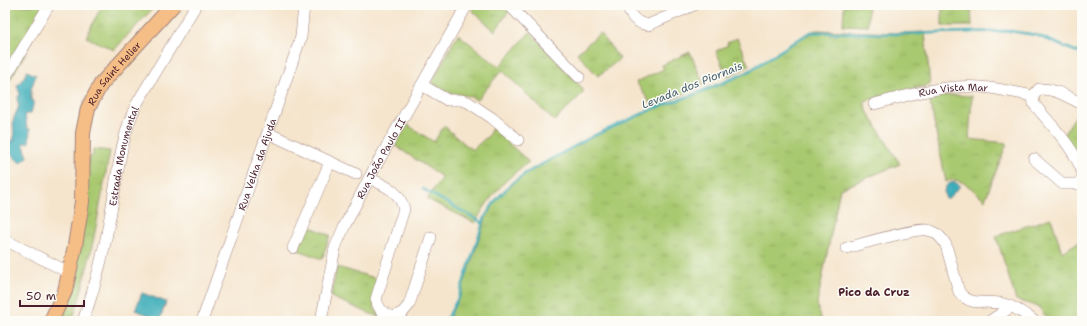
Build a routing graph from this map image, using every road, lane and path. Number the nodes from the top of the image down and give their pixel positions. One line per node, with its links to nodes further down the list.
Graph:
1 (49, 5): 10 (street)
2 (173, 5): 27 (main road, Rua Saint Helier)
3 (196, 5): 30 (street, Estrada Monumental)
4 (304, 5): 15 (street, Rua Velha da Ajuda)
5 (466, 5): 11 (street, Rua João Paulo II)
6 (509, 5): 9 (street)
7 (626, 5): 8 (street)
8 (694, 5)
9 (580, 77)
10 (5, 78)
11 (422, 85): 16 (street); 21 (street, Rua João Paulo II)
12 (1033, 96): 13 (street, Rua Vista Mar); 14 (street); 19 (street)
13 (874, 104)
14 (1082, 104)
15 (268, 133): 18 (street); 31 (street, Rua Velha da Ajuda)
16 (518, 140)
17 (1034, 159): 22 (street)
18 (330, 162): 20 (street); 25 (street)
19 (1082, 171)
20 (356, 174)
21 (369, 178): 23 (street); 32 (street, Rua João Paulo II)
22 (1082, 179)
23 (431, 237)
24 (5, 240): 27 (street)
25 (293, 248)
26 (846, 248): 28 (street)
27 (70, 272): 29 (main road, Rua Saint Helier)
28 (1011, 307): 33 (street); 34 (street)
29 (51, 321)
30 (83, 321)
31 (202, 321)
32 (321, 321)
33 (990, 321)
34 (1034, 321)

